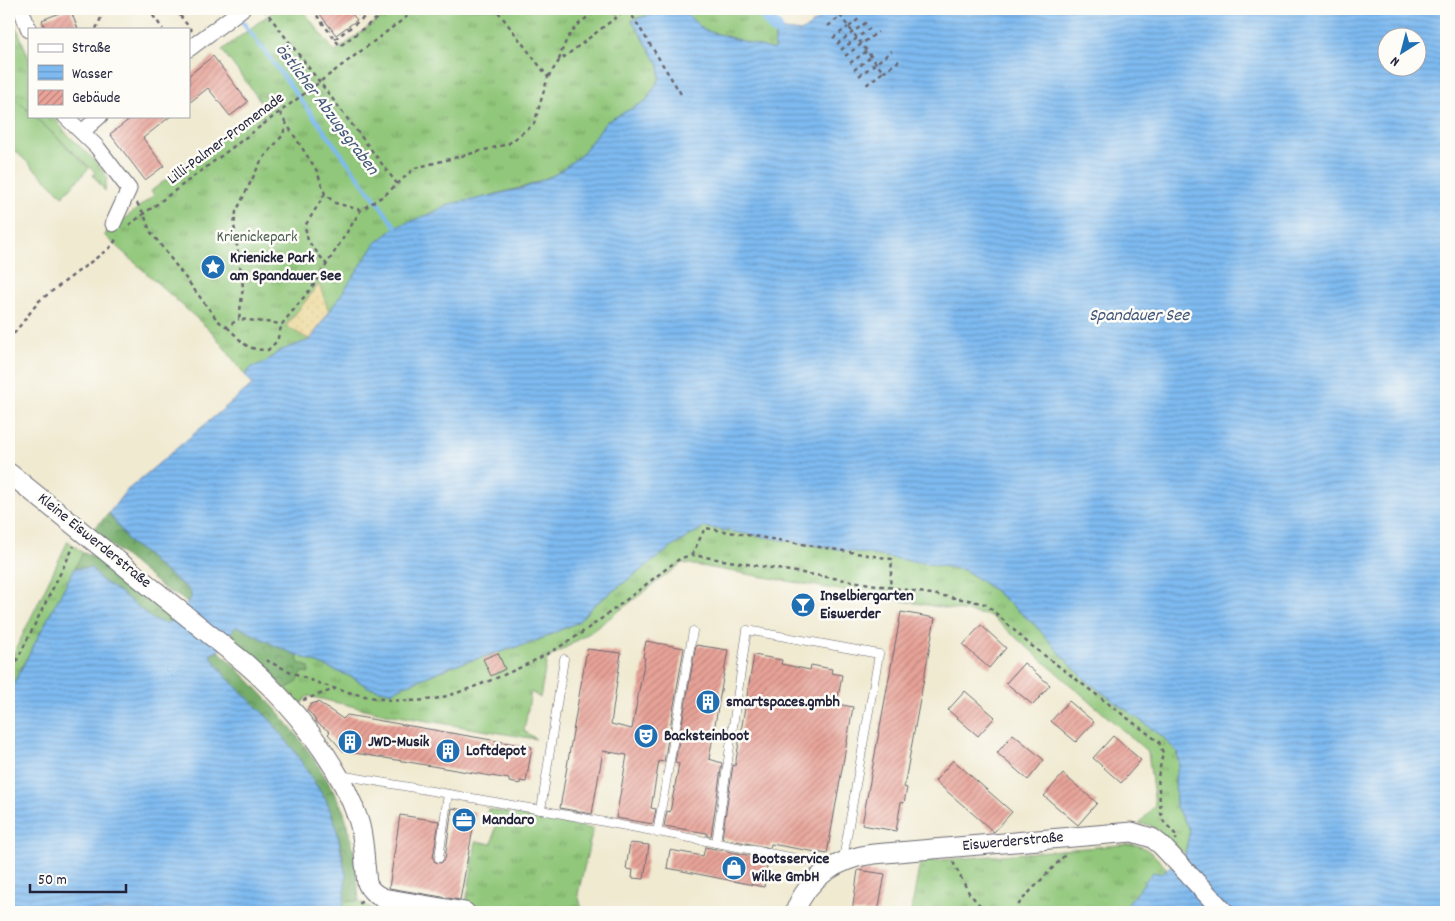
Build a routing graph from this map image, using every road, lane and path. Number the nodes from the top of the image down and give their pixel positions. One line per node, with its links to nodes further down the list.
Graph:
1 (20, 9): 24 (street)
2 (105, 9): 25 (path)
3 (148, 9): 26 (path)
4 (175, 9): 27 (path)
5 (242, 9): 35 (street)
6 (264, 9): 49 (path)
7 (312, 9): 32 (path)
8 (352, 9): 9 (path)
9 (366, 9)
10 (375, 9): 32 (path)
11 (389, 9): 32 (path)
12 (418, 9): 49 (path, Lilli-Palmer-Promenade)
13 (496, 9): 47 (path)
14 (628, 9): 17 (path); 51 (path)
15 (835, 9): 18 (path)
16 (847, 9): 18 (path)
17 (620, 15): 41 (path); 41 (path)
18 (840, 15): 21 (path); 23 (path)
19 (862, 17): 23 (path)
20 (868, 21): 28 (path)
21 (828, 26)
22 (873, 26): 31 (path)
23 (848, 27): 28 (path); 30 (path)
24 (28, 28)
25 (96, 28)
26 (162, 28)
27 (185, 28)
28 (853, 32): 31 (path); 33 (path)
29 (878, 32): 34 (path)
30 (833, 38)
31 (857, 38): 34 (path); 36 (path)
32 (335, 40)
33 (837, 44)
34 (862, 44): 37 (path); 39 (path)
35 (194, 45)
36 (841, 50)
37 (867, 51): 40 (path); 43 (path)
38 (892, 51): 44 (path)
39 (845, 56)
40 (871, 56): 44 (path); 45 (path)
41 (558, 61): 47 (path)
42 (899, 61): 46 (path)
43 (850, 63)
44 (876, 63): 46 (path); 48 (path)
45 (854, 70)
46 (883, 72): 50 (path)
47 (548, 76): 57 (path)
48 (860, 76)
49 (320, 82): 52 (path, Lilli-Palmer-Promenade); 57 (path)
50 (866, 85)
51 (681, 94)
52 (280, 113): 55 (path); 65 (path, Lilli-Palmer-Promenade)
53 (67, 118): 56 (street)
54 (98, 118): 56 (street)
55 (286, 123): 58 (path); 63 (path)
56 (82, 132): 60 (street)
57 (398, 184): 59 (path)
58 (325, 194): 59 (path); 62 (path)
59 (360, 210): 62 (path)
60 (114, 224)
61 (112, 246): 66 (path)
62 (327, 265): 64 (path)
63 (239, 318): 64 (path); 65 (path)
64 (282, 324): 65 (path)
65 (227, 327)
66 (9, 340)
67 (9, 474): 76 (street, Kleine Eiswerderstraße)
68 (76, 542): 74 (path)
69 (692, 555): 70 (path)
70 (890, 587)
71 (692, 631): 79 (lane)
72 (262, 658): 75 (path)
73 (564, 659): 78 (lane)
74 (9, 676)
75 (296, 703)
76 (337, 774): 77 (lane); 87 (street)
77 (448, 794): 78 (lane); 83 (lane)
78 (541, 810): 79 (lane)
79 (657, 833): 80 (lane)
80 (716, 843): 84 (lane); 84 (lane)
81 (1066, 854): 90 (path)
82 (950, 857): 89 (path)
83 (439, 858)
84 (837, 864): 88 (street, Eiswerderstraße); 91 (street, Eiswerderstraße)
85 (363, 895): 86 (path)
86 (358, 912)
87 (465, 912)
88 (795, 912)
89 (986, 912)
90 (1014, 912)
91 (1224, 912)

